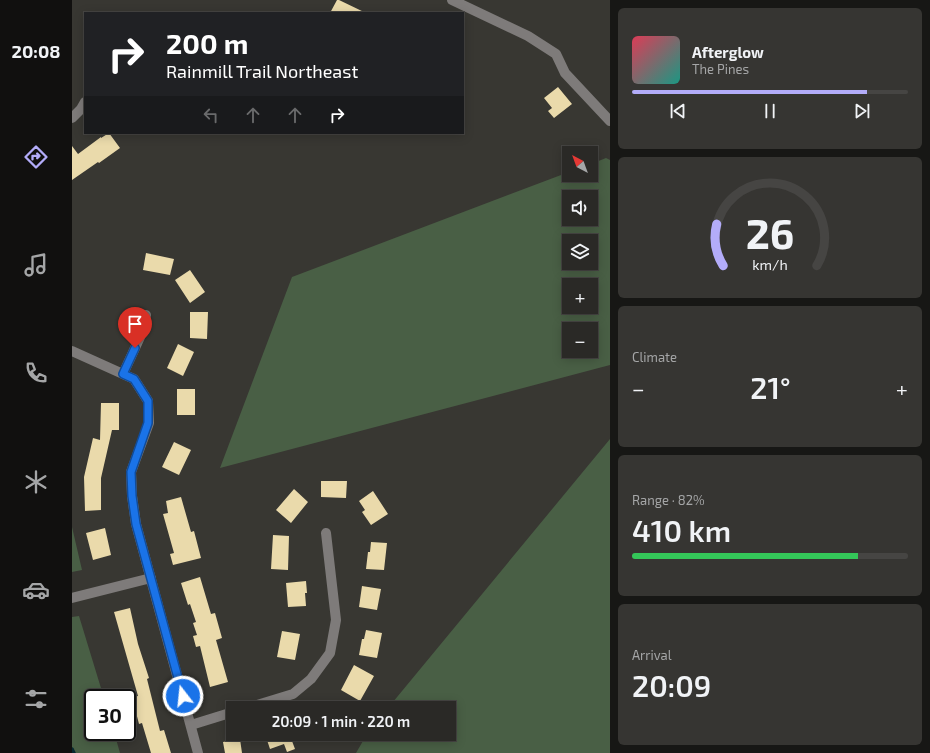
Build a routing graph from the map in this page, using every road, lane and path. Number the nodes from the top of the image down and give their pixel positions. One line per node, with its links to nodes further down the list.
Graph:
1 (452, 0): 4 (street)
2 (84, 104): 3 (street)
3 (72, 118)
4 (610, 122)
5 (146, 315): 7 (street)
6 (72, 351): 7 (street)
7 (123, 374): 9 (street)
8 (326, 534): 11 (street)
9 (151, 578): 10 (street); 13 (street)
10 (72, 598)
11 (270, 701)
12 (226, 714): 13 (street)
13 (191, 725): 14 (street)
14 (198, 753)

